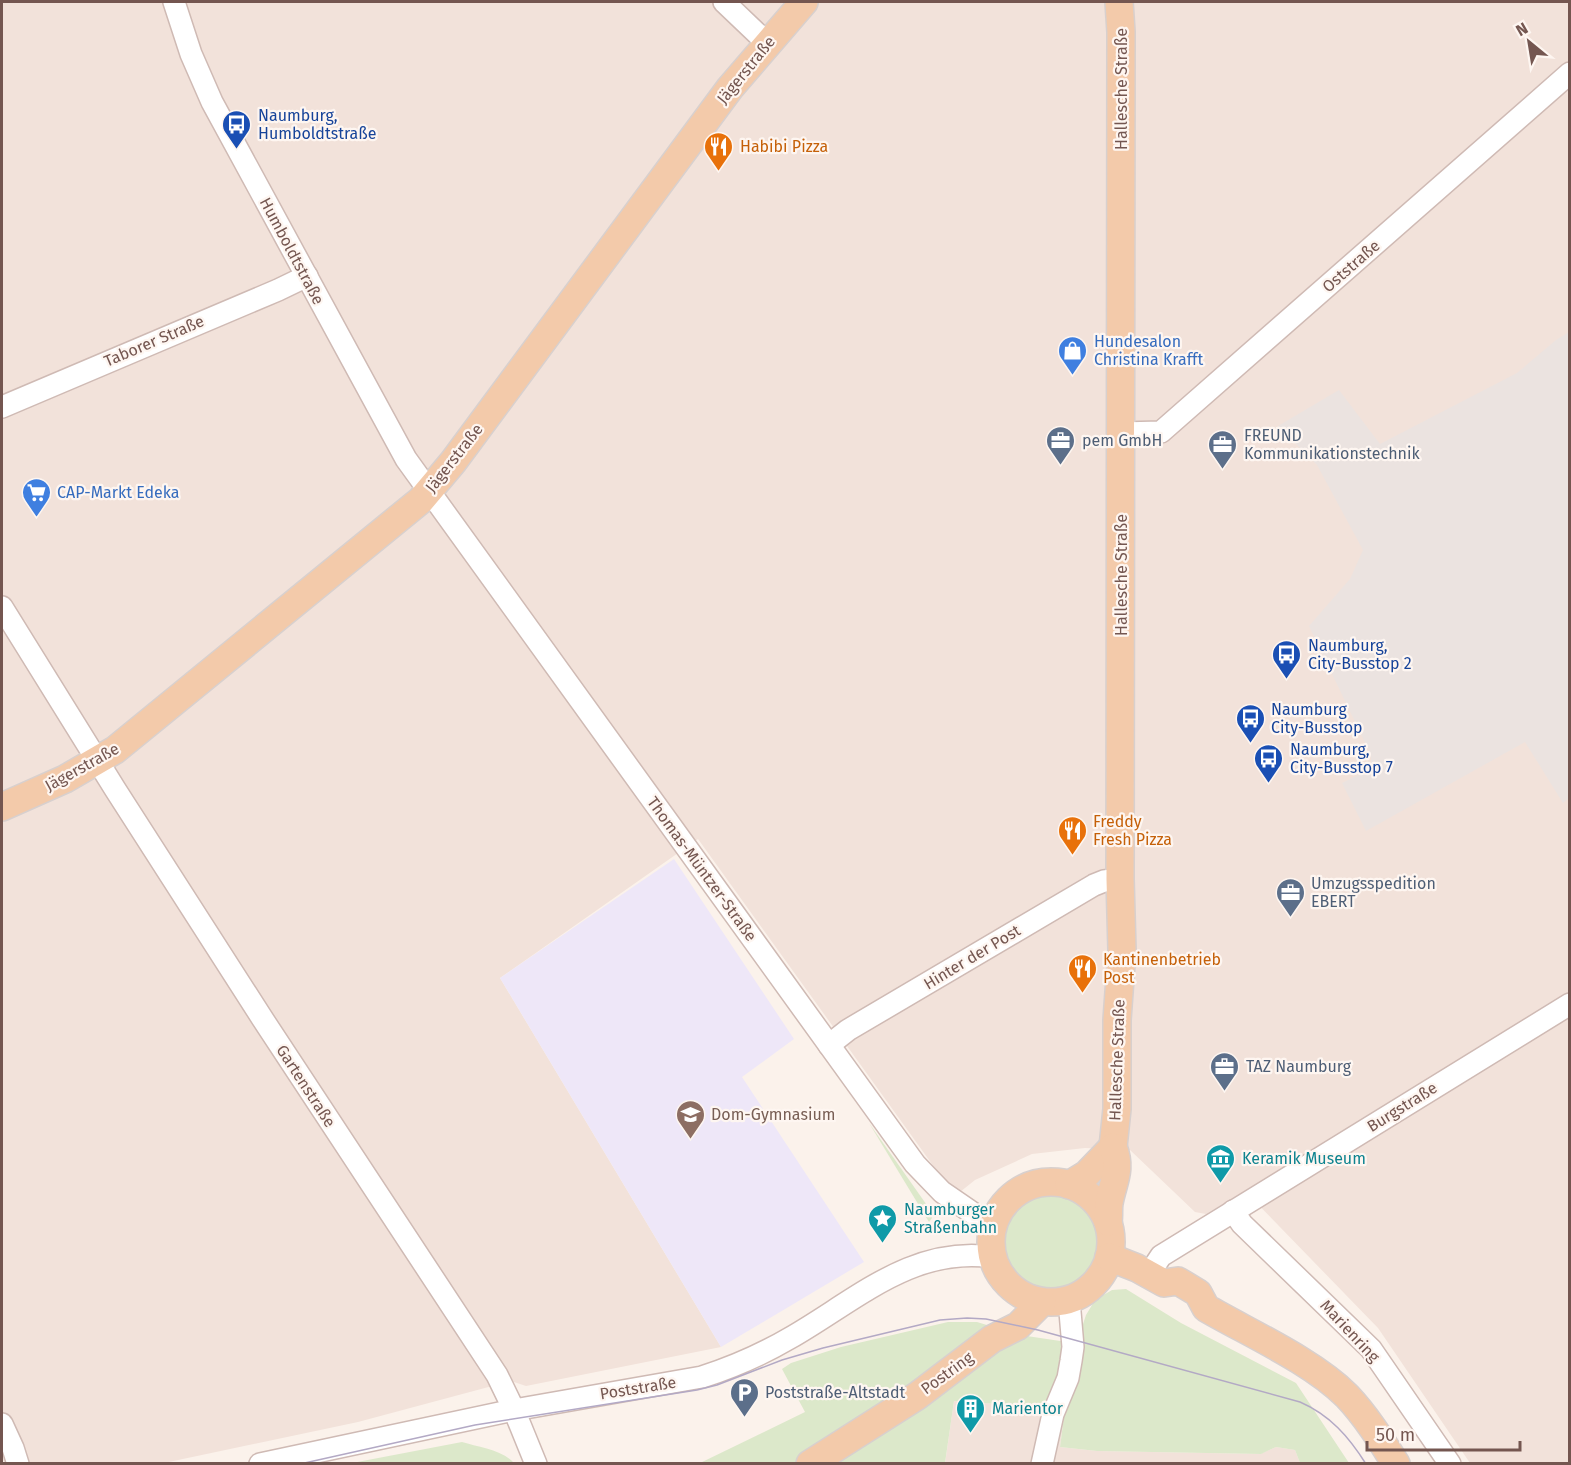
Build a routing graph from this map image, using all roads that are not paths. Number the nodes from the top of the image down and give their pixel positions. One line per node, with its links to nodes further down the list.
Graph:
1 (174, 2): 7 (street, Humboldtstraße)
2 (724, 2): 5 (street)
3 (804, 2): 5 (main road, Jägerstraße)
4 (1119, 2): 9 (main road, Hallesche Straße)
5 (767, 43): 10 (main road, Jägerstraße)
6 (1569, 73): 9 (street, Oststraße)
7 (307, 276): 8 (street, Taborer Straße); 10 (street, Humboldtstraße)
8 (2, 407)
9 (1121, 433): 14 (main road, Hallesche Straße)
10 (429, 492): 12 (main road, Jägerstraße); 16 (street, Thomas-Müntzer-Straße)
11 (2, 607): 12 (street, Gartenstraße)
12 (99, 761): 13 (main road, Jägerstraße); 29 (street, Gartenstraße)
13 (2, 807)
14 (1120, 879): 16 (street, Hinter der Post); 17 (main road, Hallesche Straße)
15 (1569, 1004): 19 (street, Burgstraße)
16 (829, 1045): 21 (street, Thomas-Müntzer-Straße)
17 (1113, 1147): 18 (main road); 20 (main road, Hallesche Straße)
18 (1069, 1185): 20 (main road); 21 (main road)
19 (1233, 1211): 24 (street, Burgstraße); 37 (street, Marienring)
20 (1108, 1222): 23 (main road)
21 (993, 1227): 22 (main road)
22 (993, 1257): 25 (main road); 29 (street, Poststraße)
23 (1109, 1257): 24 (main road); 26 (main road)
24 (1157, 1278): 36 (main road)
25 (1007, 1283): 27 (main road); 28 (main road, Postring)
26 (1069, 1300): 27 (main road); 35 (street)
27 (1042, 1302): 28 (main road, Postring)
28 (992, 1339): 34 (main road, Postring)
29 (514, 1410): 32 (street, Poststraße); 33 (street, Gartenstraße)
30 (2, 1424): 31 (street)
31 (18, 1464)
32 (260, 1464)
33 (536, 1464)
34 (810, 1464)
35 (1042, 1464)
36 (1396, 1464)
37 (1450, 1464)

